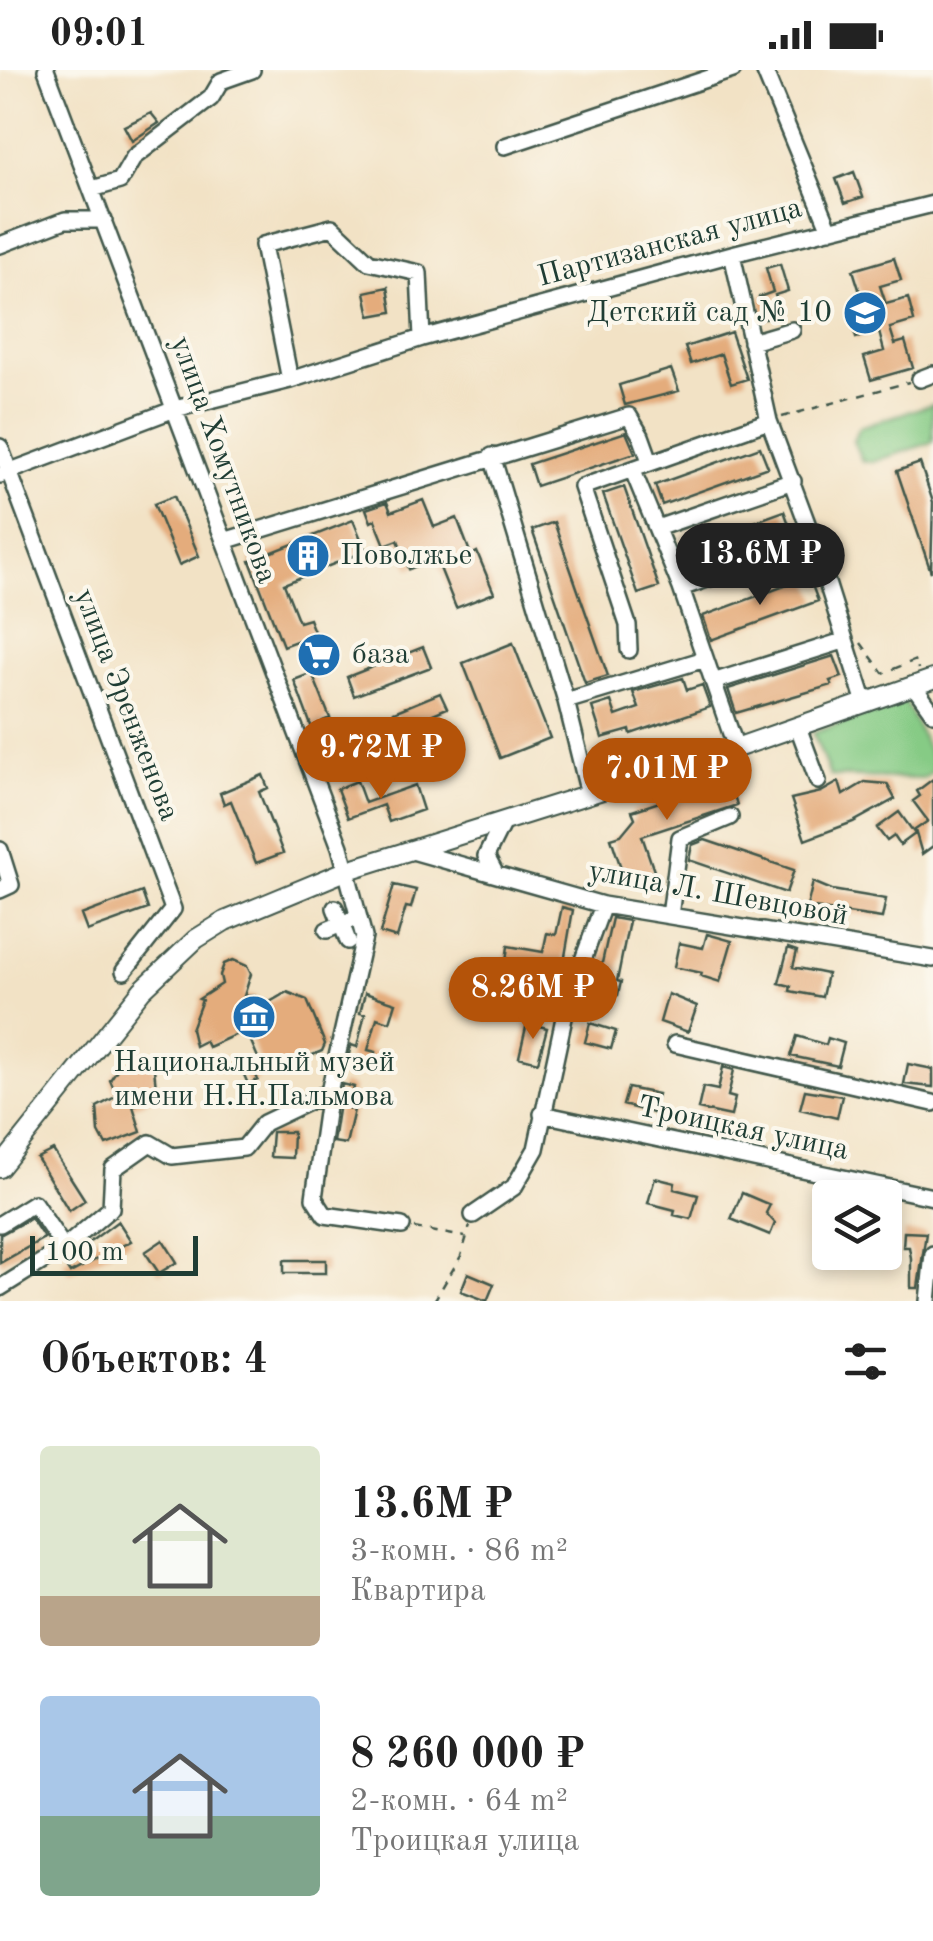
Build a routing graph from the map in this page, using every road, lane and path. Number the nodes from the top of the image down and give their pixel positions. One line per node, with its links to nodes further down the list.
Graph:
1 (46, 70): 6 (street, улица Хомутникова)
2 (252, 70): 6 (street)
3 (732, 70): 5 (street)
4 (764, 70): 9 (street)
5 (506, 146)
6 (92, 189): 8 (street, улица Хомутникова)
7 (933, 204): 9 (street, Партизанская улица)
8 (104, 220): 10 (street); 17 (street, улица Хомутникова)
9 (830, 230): 11 (street, Партизанская улица)
10 (0, 245)
11 (732, 254): 13 (street, Партизанская улица); 14 (street)
12 (792, 330): 14 (street)
13 (422, 338): 16 (street, Партизанская улица); 16 (street)
14 (751, 342): 18 (street)
15 (927, 376): 18 (path)
16 (290, 380): 17 (street, Партизанская улица)
17 (176, 409): 23 (street, Партизанская улица); 26 (street, улица Хомутникова)
18 (770, 421): 21 (street); 24 (street)
19 (0, 447): 23 (street, улица Эренженова)
20 (492, 456): 21 (street); 26 (street); 35 (street)
21 (650, 461): 22 (street)
22 (633, 471): 25 (street); 31 (street)
23 (4, 473): 56 (street, улица Эренженова)
24 (792, 481): 25 (street); 27 (street)
25 (657, 528): 28 (street)
26 (224, 540): 48 (street, улица Хомутникова)
27 (814, 542): 28 (street); 29 (street)
28 (681, 588): 32 (street)
29 (843, 641): 33 (street); 36 (street)
30 (862, 644): 34 (path)
31 (629, 650)
32 (705, 659): 33 (street); 35 (street)
33 (714, 682): 39 (street)
34 (922, 683): 36 (main road); 37 (street)
35 (566, 701): 41 (street)
36 (865, 703): 38 (main road)
37 (933, 713)
38 (798, 726): 39 (main road); 40 (street)
39 (736, 748): 41 (main road)
40 (818, 781)
41 (589, 794): 43 (main road)
42 (730, 817): 53 (street)
43 (504, 822): 44 (main road); 47 (street)
44 (463, 835): 46 (main road); 47 (street)
45 (0, 850): 50 (street)
46 (412, 850): 48 (main road); 49 (street, улица Л. Шевцовой)
47 (486, 856): 49 (street)
48 (348, 870): 52 (street, улица Хомутникова); 61 (main road)
49 (495, 873): 51 (street, улица Л. Шевцовой)
50 (0, 890)
51 (603, 905): 53 (street, улица Л. Шевцовой); 60 (street)
52 (359, 916): 54 (street); 58 (street, улица Хомутникова)
53 (670, 916): 55 (street, улица Л. Шевцовой)
54 (348, 941)
55 (933, 959)
56 (124, 970)
57 (675, 1044): 59 (street)
58 (329, 1092): 65 (street, улица Хомутникова); 67 (street)
59 (933, 1103)
60 (542, 1114): 62 (street, Троицкая улица); 63 (street)
61 (0, 1168)
62 (933, 1198)
63 (473, 1215): 66 (path)
64 (0, 1224): 67 (street)
65 (402, 1226): 66 (path)
66 (466, 1238): 70 (path)
67 (64, 1248): 69 (street)
68 (933, 1254): 71 (street)
69 (0, 1288)
70 (434, 1301)
71 (928, 1301)

